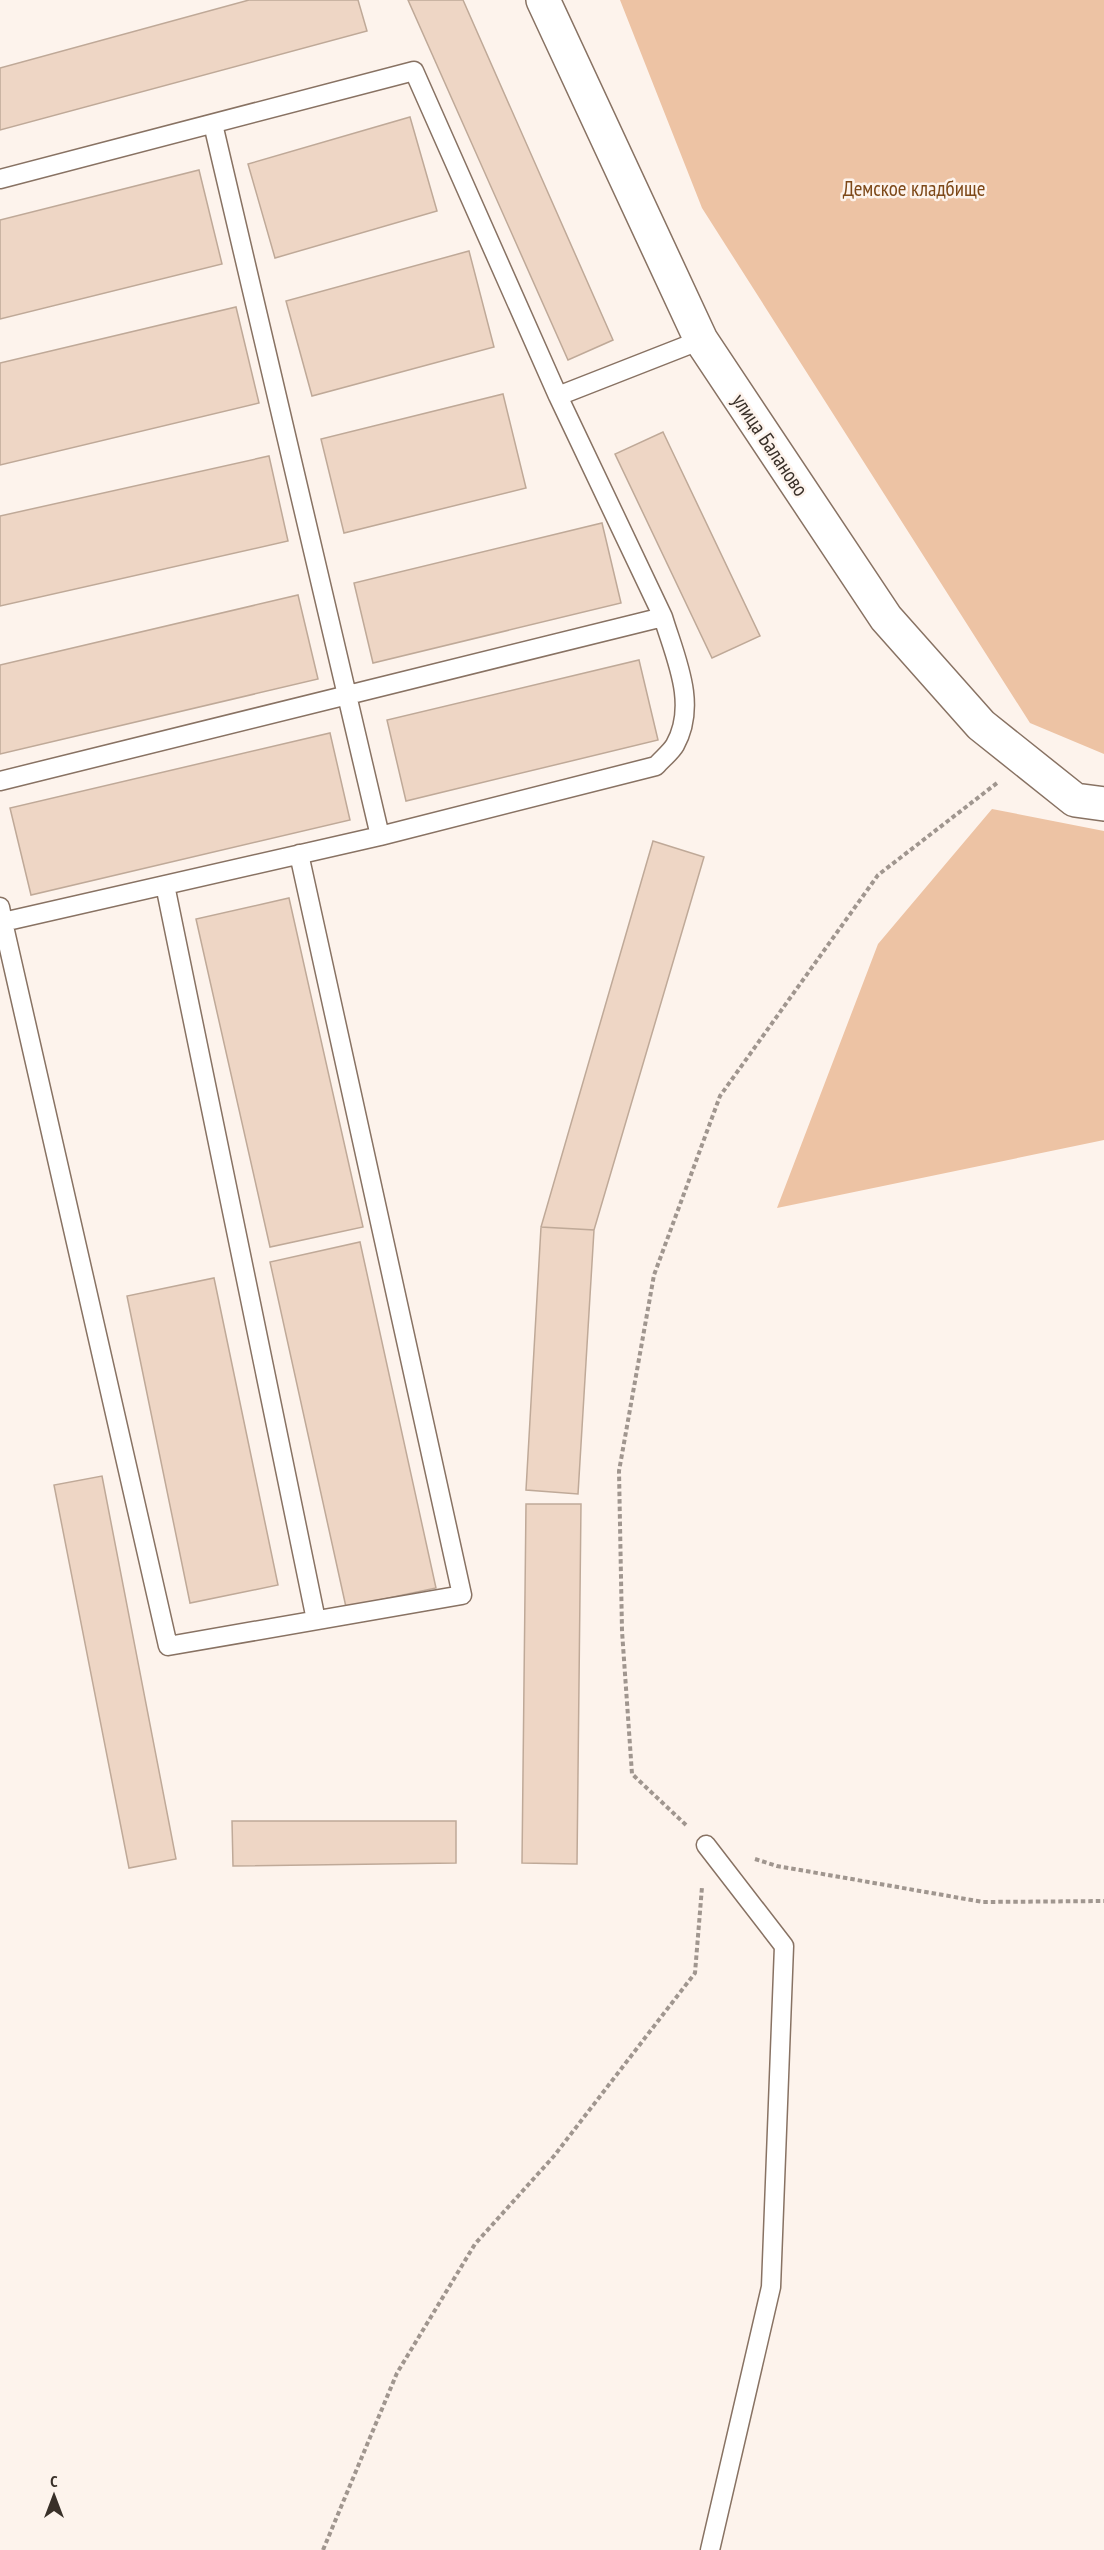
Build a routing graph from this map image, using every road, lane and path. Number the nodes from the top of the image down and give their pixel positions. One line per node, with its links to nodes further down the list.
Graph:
1 (543, 0): 4 (street, улица Баланово)
2 (213, 124): 3 (lane); 5 (lane); 7 (lane)
3 (0, 179)
4 (701, 340): 5 (lane); 8 (street, улица Баланово)
5 (558, 396): 6 (lane)
6 (663, 617): 7 (lane); 11 (lane)
7 (349, 695): 9 (lane); 11 (lane)
8 (1026, 761): 10 (street, улица Баланово); 16 (path)
9 (0, 782)
10 (1104, 804)
11 (380, 836): 12 (lane)
12 (298, 854): 13 (lane); 15 (lane)
13 (165, 885): 14 (lane); 15 (lane)
14 (2, 914): 15 (lane)
15 (316, 1620)
16 (706, 1845): 17 (path); 18 (path); 19 (lane)
17 (1104, 1901)
18 (323, 2550)
19 (710, 2550)

